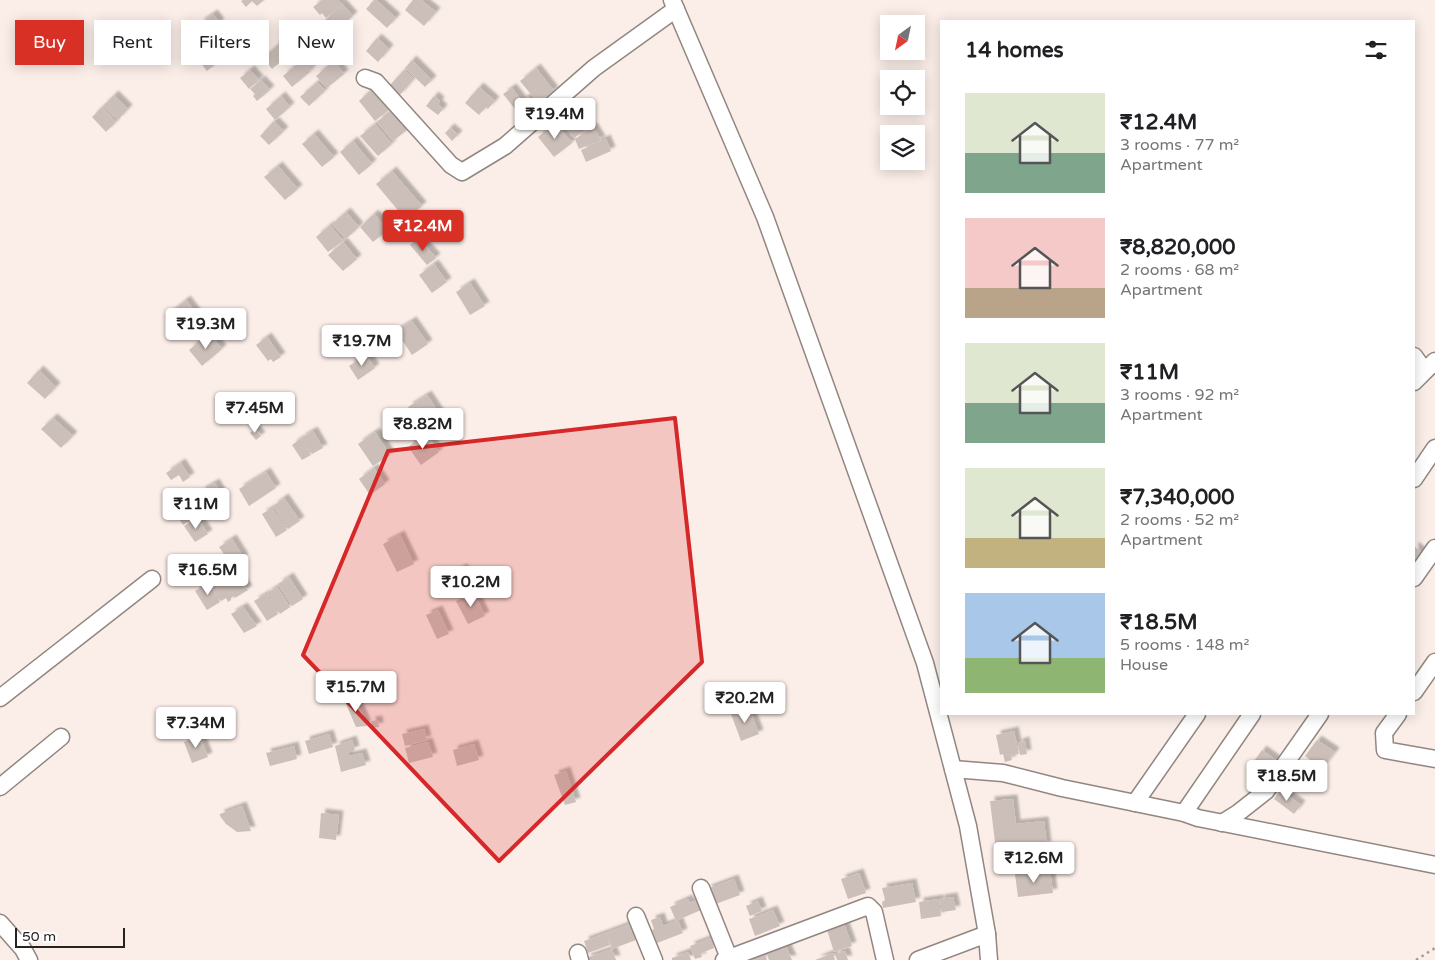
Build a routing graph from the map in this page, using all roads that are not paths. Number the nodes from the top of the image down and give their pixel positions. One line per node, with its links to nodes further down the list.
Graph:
1 (674, 5): 2 (street); 19 (street)
2 (365, 78)
3 (1415, 358): 4 (street)
4 (1424, 371)
5 (1435, 448): 6 (street)
6 (1415, 478)
7 (1435, 548): 8 (street)
8 (1415, 577)
9 (152, 579): 12 (street)
10 (1435, 662): 11 (street)
11 (1415, 691)
12 (0, 698)
13 (1196, 715): 21 (street)
14 (1251, 715): 22 (street)
15 (1319, 715): 23 (street)
16 (1397, 715): 18 (street)
17 (60, 737): 20 (street)
18 (1435, 758)
19 (953, 769): 21 (street); 28 (street)
20 (0, 786)
21 (1135, 803): 22 (street)
22 (1184, 813): 23 (street)
23 (1222, 823): 24 (street)
24 (1435, 866)
25 (701, 888): 29 (street)
26 (636, 916): 31 (street)
27 (0, 923): 30 (street)
28 (987, 934): 33 (street); 34 (street)
29 (727, 959): 32 (street)
30 (29, 960)
31 (654, 960)
32 (885, 960)
33 (918, 960)
34 (989, 960)

